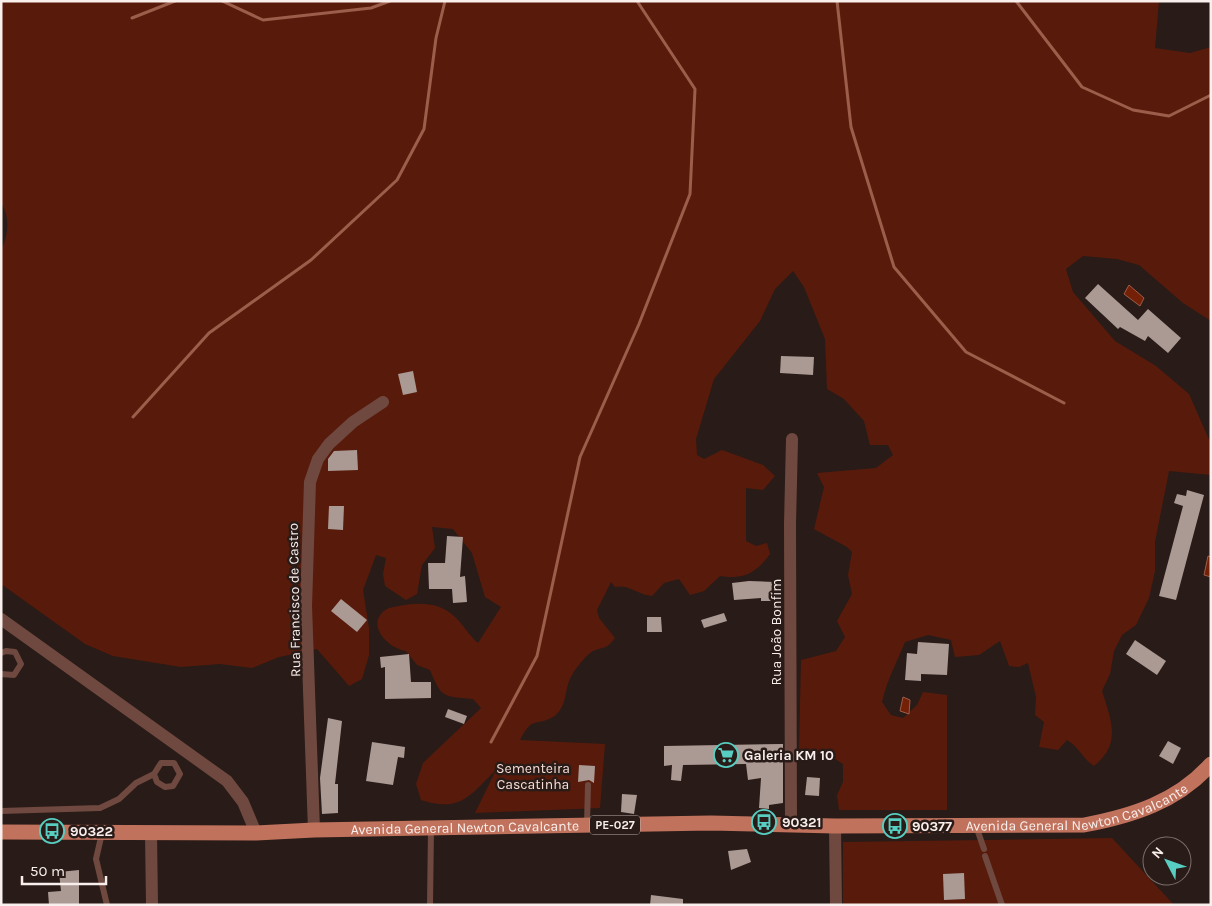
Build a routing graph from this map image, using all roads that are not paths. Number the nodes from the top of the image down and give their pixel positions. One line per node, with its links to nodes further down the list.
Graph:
1 (384, 402): 15 (street, Rua Francisco de Castro)
2 (792, 439): 10 (street, Rua João Bonfim)
3 (1, 619): 18 (street)
4 (1, 653): 5 (lane)
5 (1, 674)
6 (1211, 764): 13 (main road, Avenida General Newton Cavalcante / PE-027)
7 (154, 774): 7 (lane); 9 (lane)
8 (588, 786): 11 (lane)
9 (1, 811)
10 (791, 825): 11 (main road, Avenida General Newton Cavalcante / PE-027); 12 (main road, Avenida General Newton Cavalcante / PE-027)
11 (587, 826): 14 (main road, Avenida General Newton Cavalcante / PE-027)
12 (835, 826): 13 (main road, Avenida General Newton Cavalcante / PE-027); 23 (street)
13 (976, 826): 24 (lane)
14 (431, 828): 15 (main road, Avenida General Newton Cavalcante / PE-027); 22 (lane)
15 (314, 830): 18 (main road, Avenida General Newton Cavalcante / PE-027)
16 (1, 832): 17 (main road, Avenida General Newton Cavalcante / PE-027)
17 (102, 833): 19 (main road, Avenida General Newton Cavalcante / PE-027); 20 (lane)
18 (256, 833): 19 (main road, Avenida General Newton Cavalcante / PE-027)
19 (151, 834): 21 (street)
20 (107, 905)
21 (152, 905)
22 (430, 905)
23 (836, 905)
24 (1002, 905)

